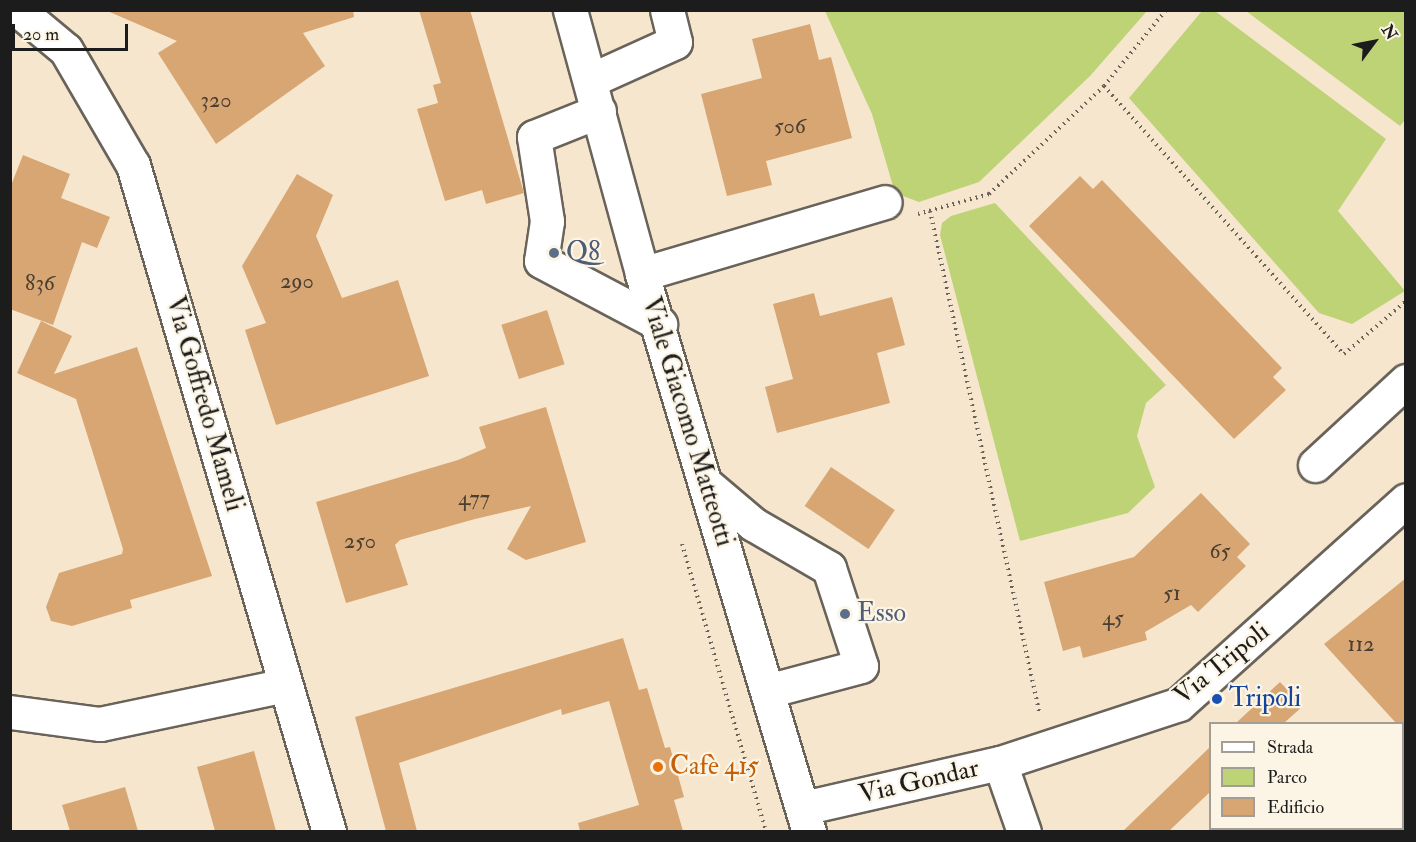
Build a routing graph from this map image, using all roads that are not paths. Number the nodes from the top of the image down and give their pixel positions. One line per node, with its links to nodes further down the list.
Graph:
1 (18, 10): 4 (street); 14 (street, Via Goffredo Mameli)
2 (570, 10): 5 (street, Viale Giacomo Matteotti)
3 (667, 10): 5 (street)
4 (10, 28)
5 (591, 80): 6 (street, Viale Giacomo Matteotti)
6 (598, 111): 8 (street, Viale Giacomo Matteotti); 9 (street)
7 (885, 202): 8 (street)
8 (642, 274): 9 (street, Viale Giacomo Matteotti)
9 (660, 324): 12 (street, Viale Giacomo Matteotti)
10 (1406, 381): 11 (street)
11 (1315, 465)
12 (706, 484): 15 (street, Viale Giacomo Matteotti); 15 (street)
13 (1406, 500): 17 (street, Via Tripoli)
14 (285, 685): 16 (street); 19 (street, Via Goffredo Mameli)
15 (767, 691): 18 (street, Viale Giacomo Matteotti)
16 (10, 712)
17 (1000, 763): 18 (street, Via Gondar); 20 (street, Via Gondar)
18 (806, 820)
19 (329, 831)
20 (1024, 831)

